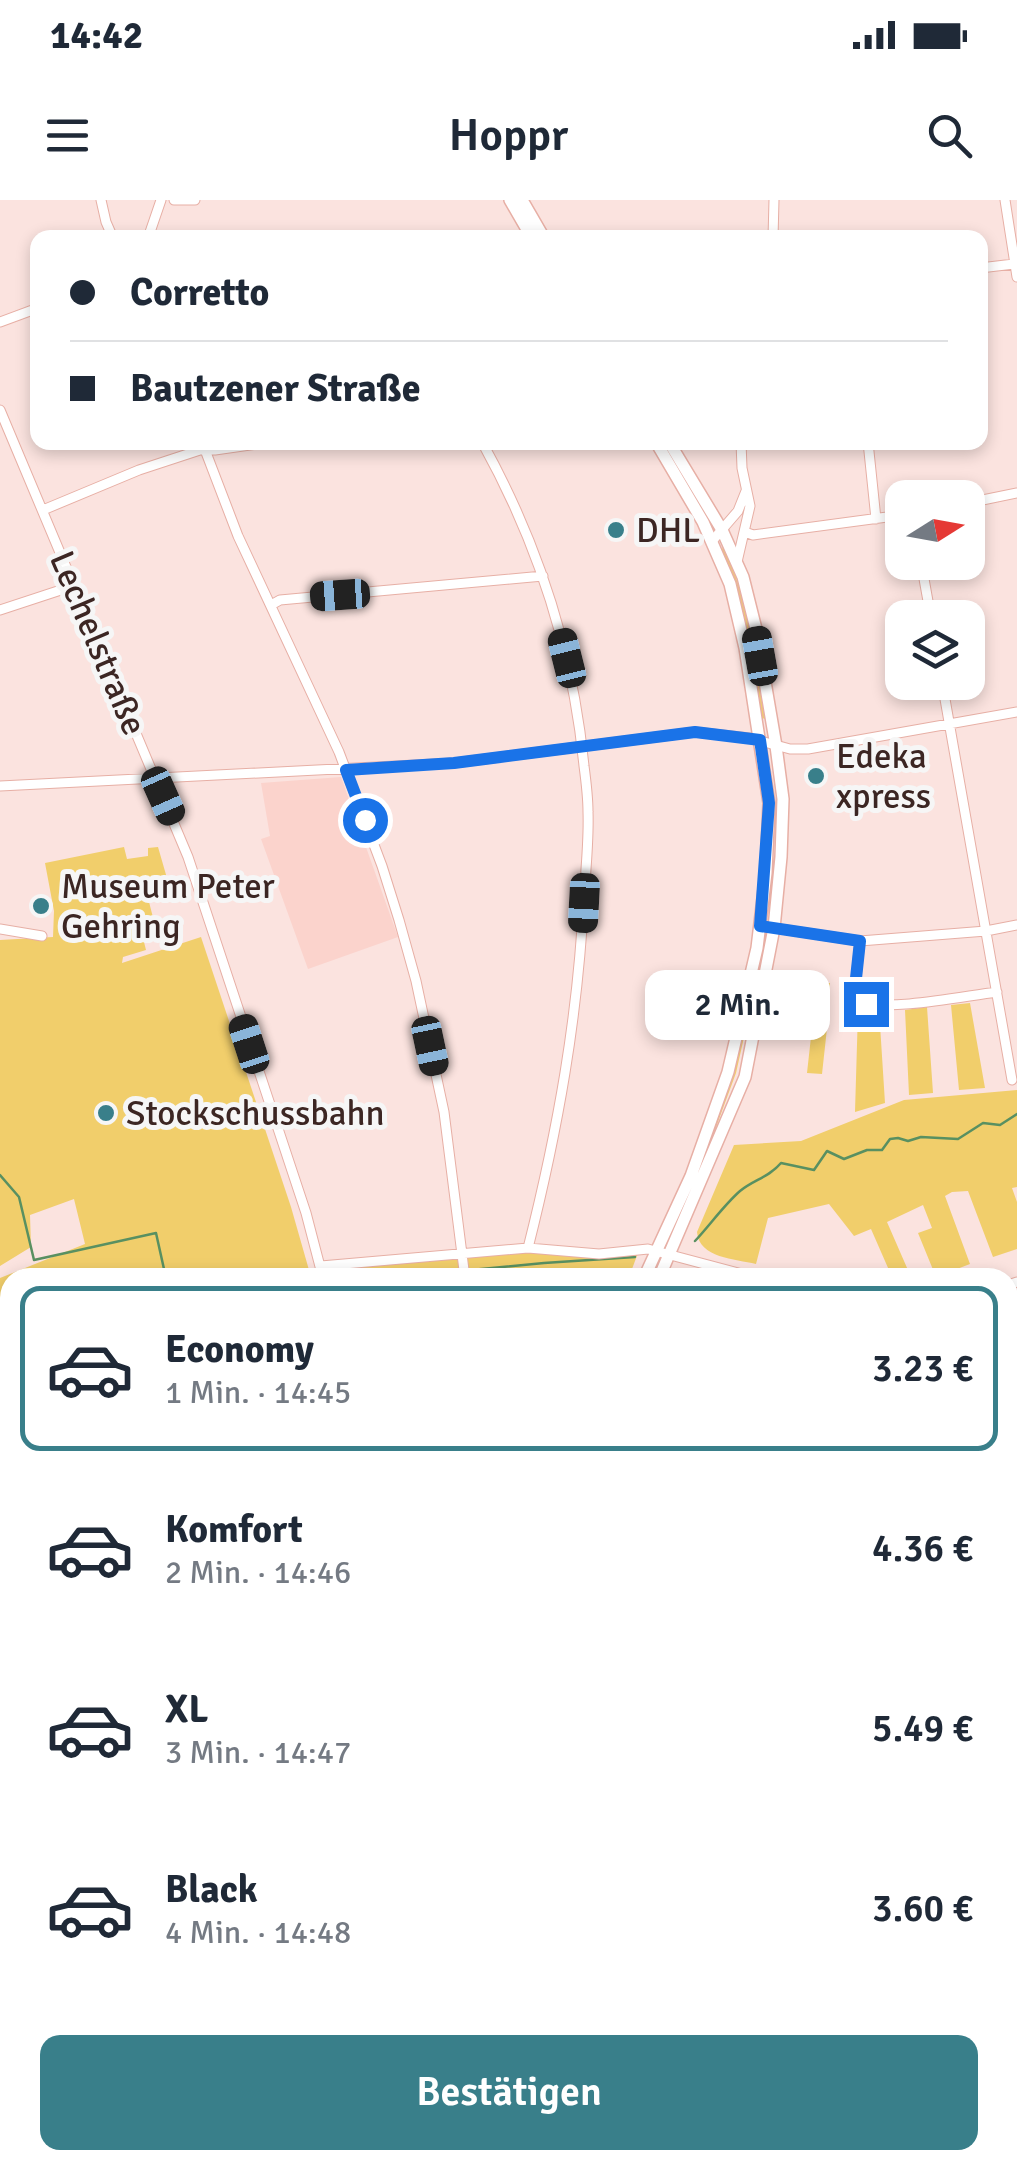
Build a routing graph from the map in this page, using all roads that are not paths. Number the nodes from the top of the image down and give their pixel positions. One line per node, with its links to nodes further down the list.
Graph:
1 (101, 200): 9 (street)
2 (161, 200): 10 (street)
3 (174, 200): 4 (street)
4 (195, 200)
5 (510, 200): 11 (main road)
6 (522, 200): 12 (main road)
7 (774, 200): 13 (street)
8 (1009, 205): 14 (street)
9 (110, 230)
10 (151, 230)
11 (527, 230)
12 (539, 230)
13 (774, 230)
14 (1014, 264): 15 (street); 16 (street)
15 (988, 267)
16 (1017, 277)
17 (30, 311): 18 (street)
18 (0, 322)
19 (0, 410): 30 (street, Lechelstraße)
20 (192, 450): 30 (street)
21 (204, 450): 38 (street)
22 (486, 450): 36 (street)
23 (661, 450): 34 (main road)
24 (673, 450): 34 (main road)
25 (741, 450): 27 (street)
26 (869, 450): 32 (street)
27 (746, 491): 33 (street); 34 (street)
28 (1017, 493): 29 (street)
29 (985, 499)
30 (43, 510): 37 (street, Lechelstraße)
31 (885, 517): 32 (street)
32 (876, 519): 33 (street)
33 (745, 532): 35 (street)
34 (717, 535): 35 (main road); 43 (main road)
35 (737, 562): 45 (main road)
36 (543, 576): 38 (street); 44 (street)
37 (73, 586): 39 (street); 47 (street, Lechelstraße)
38 (272, 605): 46 (street)
39 (0, 610)
40 (945, 700): 42 (street)
41 (1017, 712): 42 (street)
42 (950, 724): 45 (street); 53 (street)
43 (760, 740): 44 (street); 45 (street); 50 (main road)
44 (582, 746): 46 (street); 58 (street)
45 (776, 746): 51 (main road)
46 (346, 770): 47 (street); 60 (street)
47 (155, 778): 48 (street); 62 (street, Lechelstraße)
48 (0, 786)
49 (1017, 925): 53 (street)
50 (760, 926): 51 (street); 59 (main road)
51 (774, 928): 55 (street); 61 (main road)
52 (0, 929): 54 (street)
53 (986, 931): 55 (street); 56 (street)
54 (42, 936)
55 (860, 941): 56 (street)
56 (997, 992): 57 (street)
57 (1012, 1080)
58 (528, 1248): 59 (street); 60 (street)
59 (656, 1250): 61 (street); 65 (main road)
60 (462, 1255): 63 (street); 64 (street)
61 (671, 1255): 66 (main road); 67 (street)
62 (321, 1268)
63 (355, 1268)
64 (463, 1268)
65 (648, 1268)
66 (665, 1268)
67 (719, 1268)

